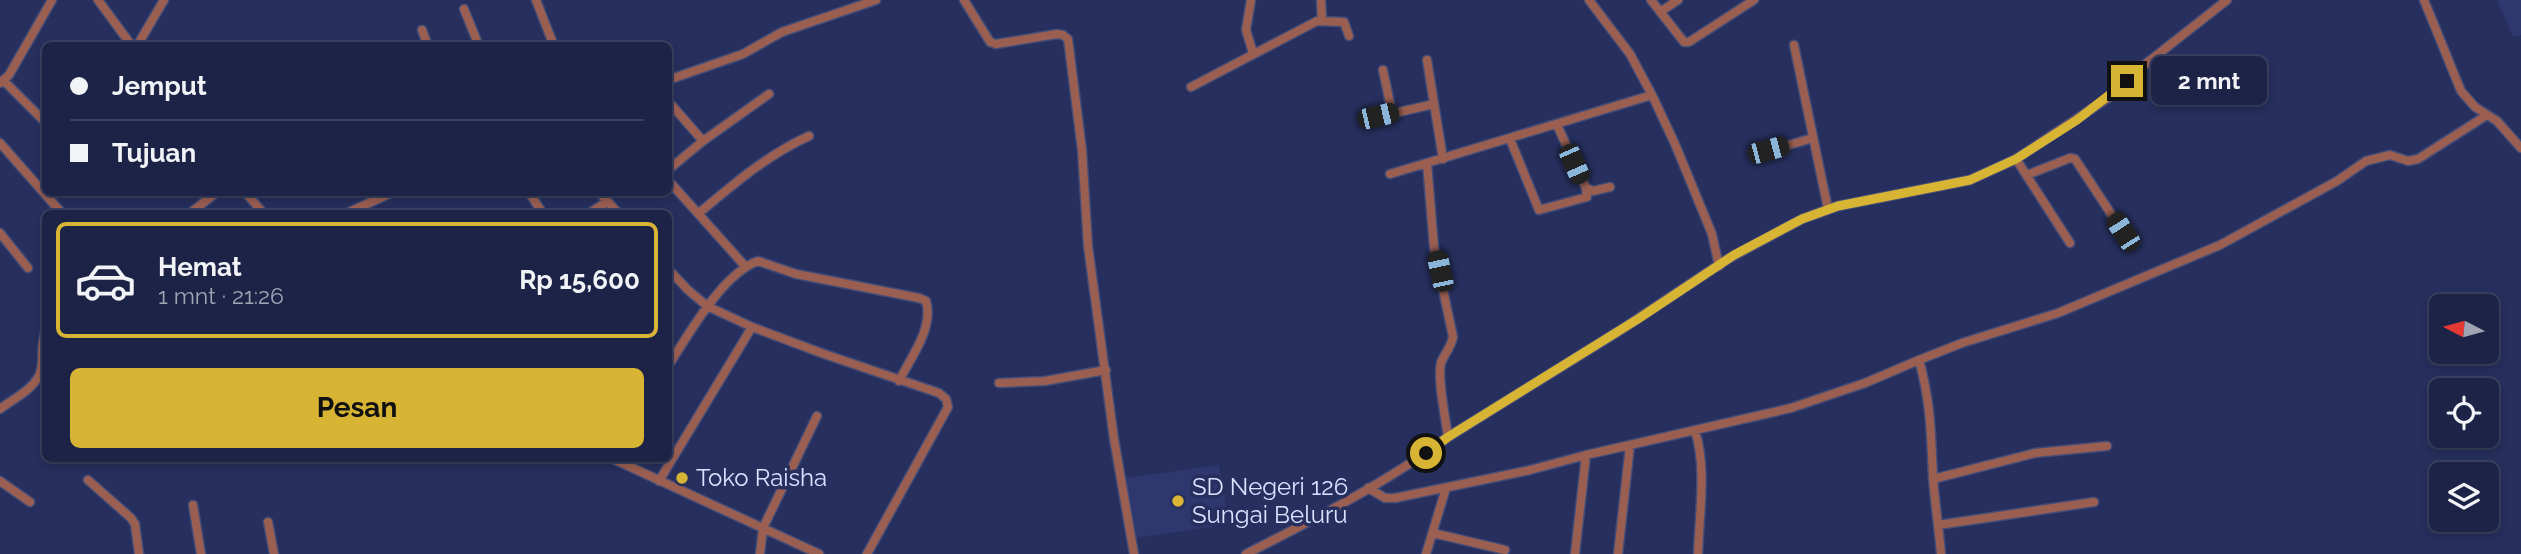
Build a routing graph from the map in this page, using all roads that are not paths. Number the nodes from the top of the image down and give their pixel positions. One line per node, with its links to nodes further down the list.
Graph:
1 (52, 0): 30 (street)
2 (98, 0): 20 (street)
3 (164, 0): 21 (street)
4 (536, 0): 24 (street)
5 (876, 0): 29 (street)
6 (964, 0): 84 (street)
7 (1251, 0): 26 (street)
8 (1321, 0): 17 (street)
9 (1651, 0): 16 (street)
10 (1678, 0): 16 (street)
11 (1754, 0): 16 (street)
12 (2227, 0): 49 (street)
13 (2424, 0): 37 (street)
14 (1591, 1): 33 (street)
15 (464, 9): 23 (street)
16 (1660, 12)
17 (1322, 20): 19 (street); 26 (street)
18 (422, 30): 22 (street)
19 (1349, 36)
20 (129, 42)
21 (139, 42)
22 (426, 42)
23 (477, 42)
24 (552, 42)
25 (1794, 45): 42 (street)
26 (1254, 53): 31 (street)
27 (1427, 60): 34 (street)
28 (1382, 70): 36 (street)
29 (672, 79)
30 (1, 82): 38 (street)
31 (1191, 87)
32 (768, 94): 44 (street)
33 (1652, 95): 40 (street); 75 (street)
34 (1434, 104): 36 (street); 48 (street)
35 (672, 106): 44 (street)
36 (1392, 113): 39 (street)
37 (2487, 115): 46 (street); 83 (street)
38 (42, 119)
39 (1364, 120)
40 (1557, 125): 43 (street); 56 (street)
41 (809, 136): 71 (street)
42 (1813, 138): 47 (street); 64 (street)
43 (1510, 139): 48 (street); 56 (street)
44 (703, 141): 51 (street)
45 (0, 143): 57 (street)
46 (2521, 148)
47 (1768, 150)
48 (1443, 159): 50 (street)
49 (2016, 159): 53 (street); 64 (street)
50 (1427, 163): 52 (street); 90 (street)
51 (672, 167)
52 (1390, 173)
53 (2027, 175): 72 (street); 74 (street)
54 (672, 184): 71 (street)
55 (1610, 187): 56 (street)
56 (1586, 188)
57 (42, 191)
58 (47, 196): 65 (street)
59 (212, 196): 66 (street)
60 (248, 196): 67 (street)
61 (384, 196): 68 (street)
62 (602, 196): 63 (street)
63 (607, 202): 69 (street); 70 (street)
64 (1828, 209): 75 (street)
65 (59, 210)
66 (194, 210)
67 (260, 210)
68 (354, 210)
69 (594, 210)
70 (614, 210)
71 (699, 214): 76 (street)
72 (2123, 232)
73 (0, 233): 77 (street)
74 (2070, 243)
75 (1727, 260): 90 (street)
76 (745, 266): 79 (street); 85 (street)
77 (28, 268)
78 (672, 273): 79 (street)
79 (707, 306): 80 (street); 82 (street)
80 (752, 327): 85 (street); 94 (street)
81 (42, 343): 87 (street)
82 (672, 360)
83 (1919, 360): 89 (street); 97 (street)
84 (1106, 370): 86 (street); 117 (street)
85 (899, 381): 116 (street)
86 (999, 383)
87 (0, 408)
88 (817, 416): 108 (street)
89 (1695, 431): 91 (street); 122 (street)
90 (1448, 437): 101 (street)
91 (1630, 445): 93 (street); 121 (street)
92 (2107, 446): 97 (street)
93 (1586, 455): 102 (street); 120 (street)
94 (672, 459)
95 (619, 462): 100 (street)
96 (670, 462): 100 (street)
97 (1933, 479): 107 (street)
98 (88, 480): 111 (street)
99 (0, 481): 103 (street)
100 (659, 481): 108 (street)
101 (1368, 488): 102 (street); 118 (street)
102 (1446, 488): 109 (street)
103 (30, 502)
104 (2094, 502): 107 (street)
105 (193, 505): 112 (street)
106 (268, 522): 113 (street)
107 (1938, 525): 123 (street)
108 (763, 528): 114 (street); 115 (street)
109 (1433, 533): 110 (street); 119 (street)
110 (1505, 550)
111 (139, 554)
112 (201, 554)
113 (274, 554)
114 (760, 554)
115 (819, 554)
116 (867, 554)
117 (1134, 554)
118 (1246, 554)
119 (1426, 554)
120 (1575, 554)
121 (1618, 554)
122 (1698, 554)
123 (1941, 554)

